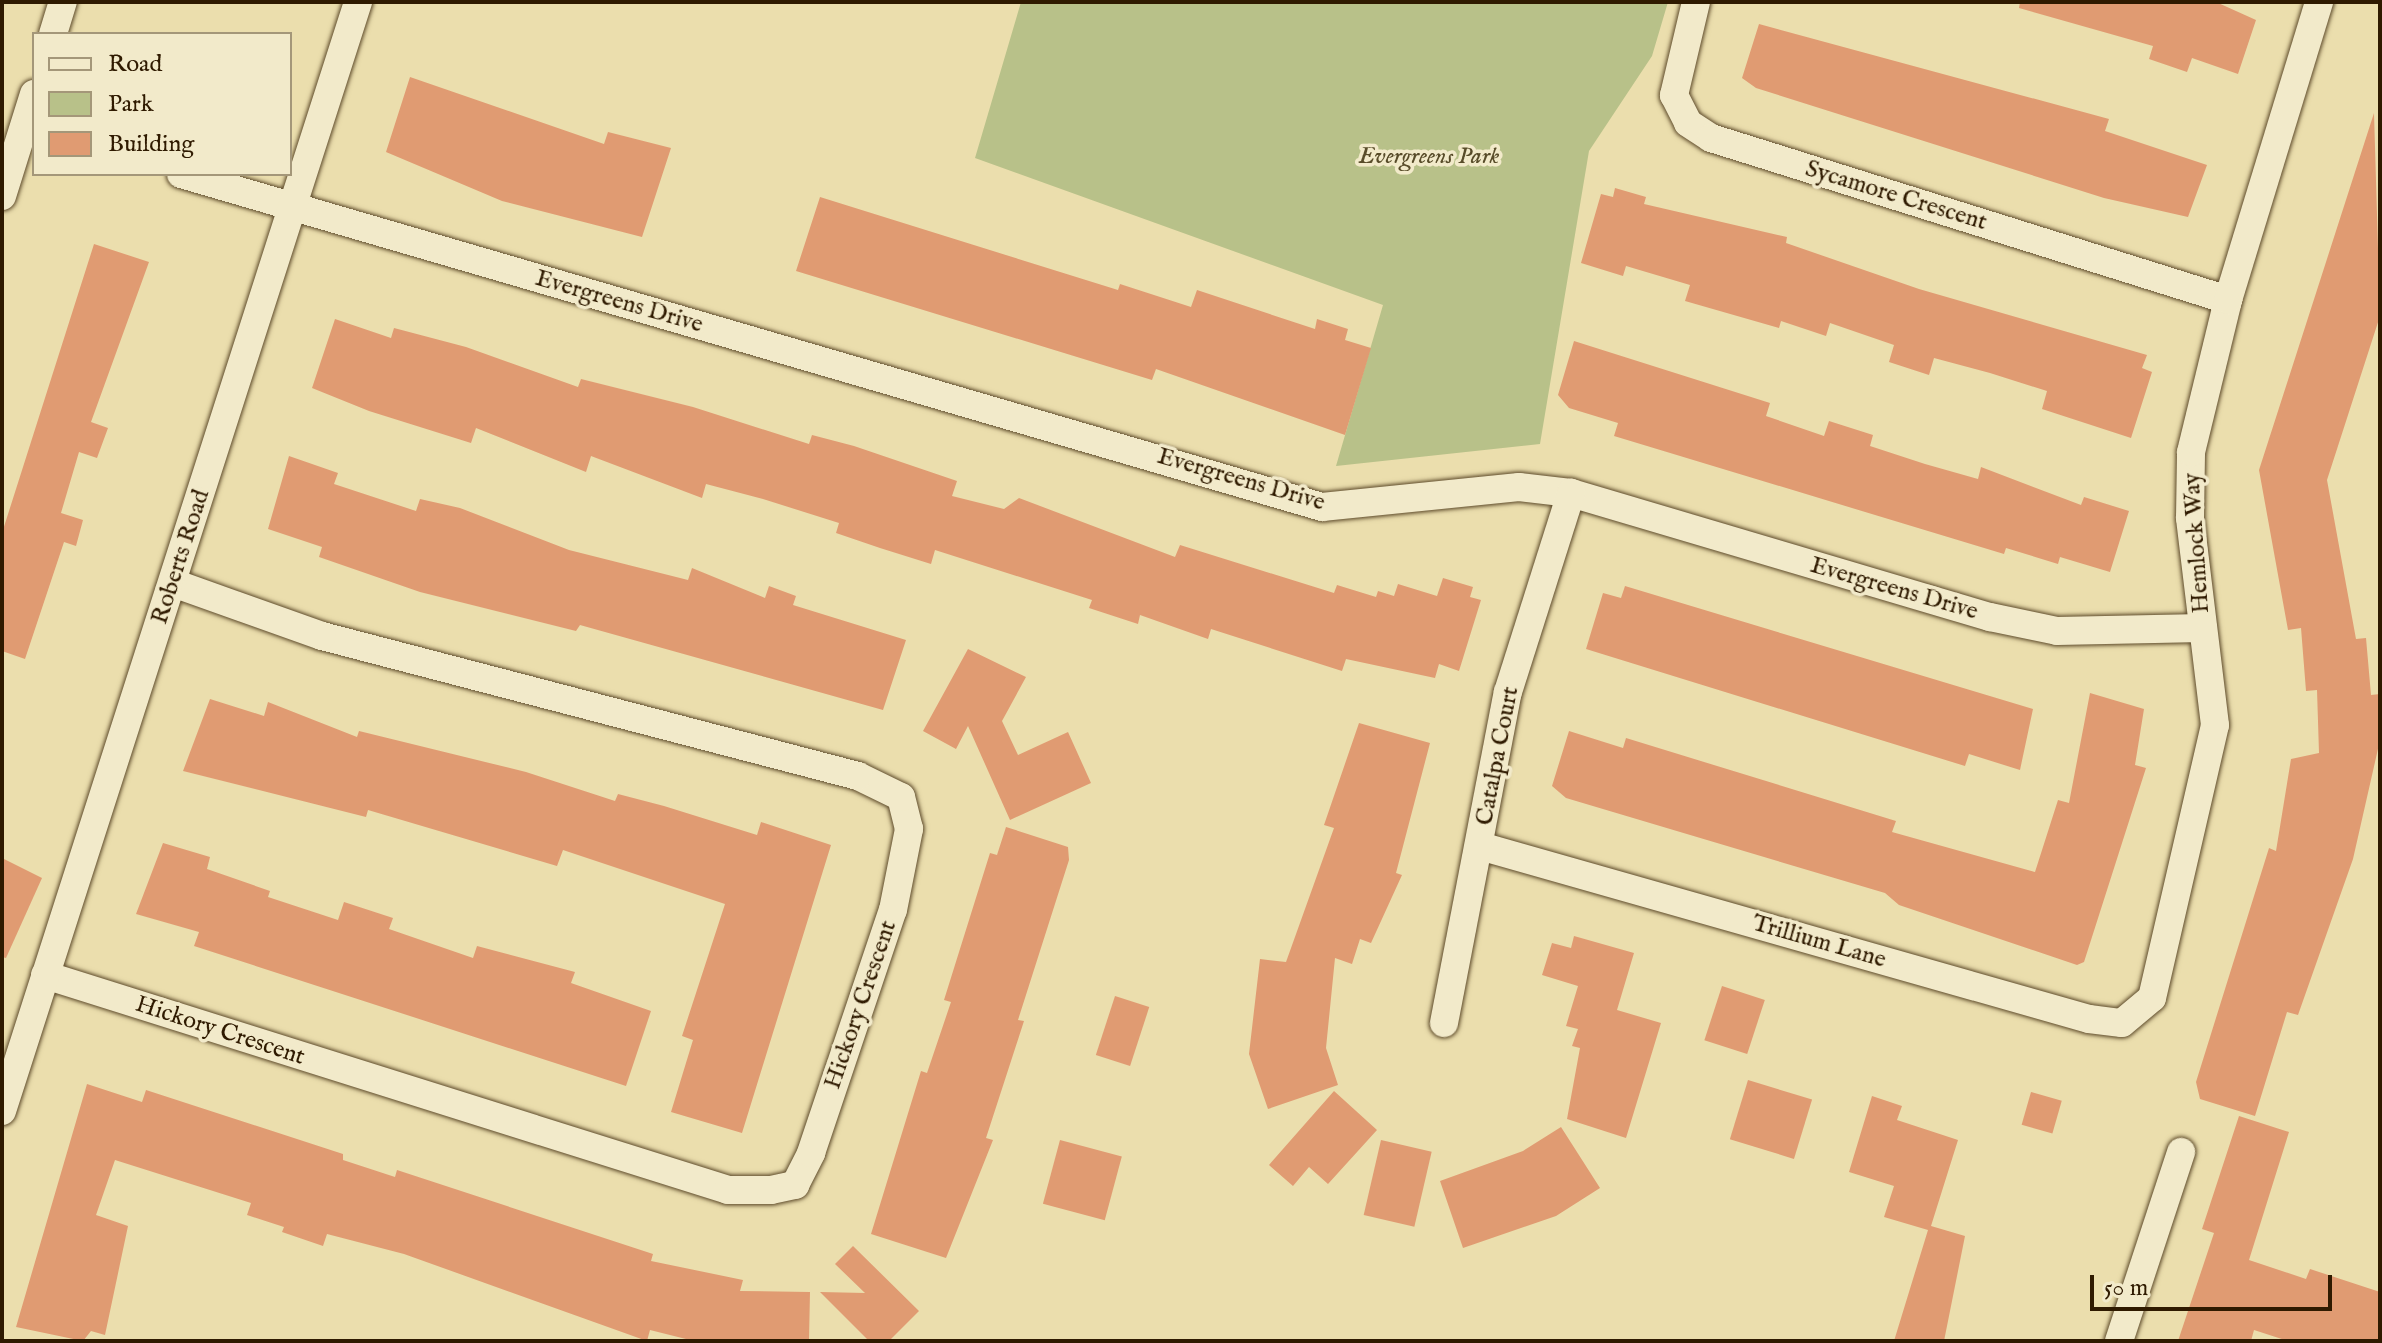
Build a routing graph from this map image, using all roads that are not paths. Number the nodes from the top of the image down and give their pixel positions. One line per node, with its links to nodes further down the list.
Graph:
1 (63, 2): 5 (street)
2 (358, 2): 10 (street, Roberts Road)
3 (1696, 2): 11 (street, Sycamore Crescent)
4 (2319, 2): 11 (street, Hemlock Way)
5 (54, 32)
6 (32, 106): 7 (street)
7 (28, 131): 9 (street)
8 (188, 176): 10 (street, Evergreens Drive)
9 (2, 196)
10 (294, 207): 12 (street, Evergreens Drive); 13 (street, Roberts Road)
11 (2228, 300): 14 (street, Hemlock Way)
12 (1571, 493): 14 (street, Evergreens Drive); 15 (street, Catalpa Court)
13 (173, 583): 16 (street, Roberts Road); 16 (street, Hickory Crescent)
14 (2203, 628): 17 (street, Hemlock Way)
15 (1480, 846): 17 (street, Trillium Lane); 18 (street, Catalpa Court)
16 (45, 975): 19 (street, Roberts Road)
17 (2152, 998)
18 (1444, 1023)
19 (2, 1111)
20 (2181, 1152): 21 (street)
21 (2119, 1341)

